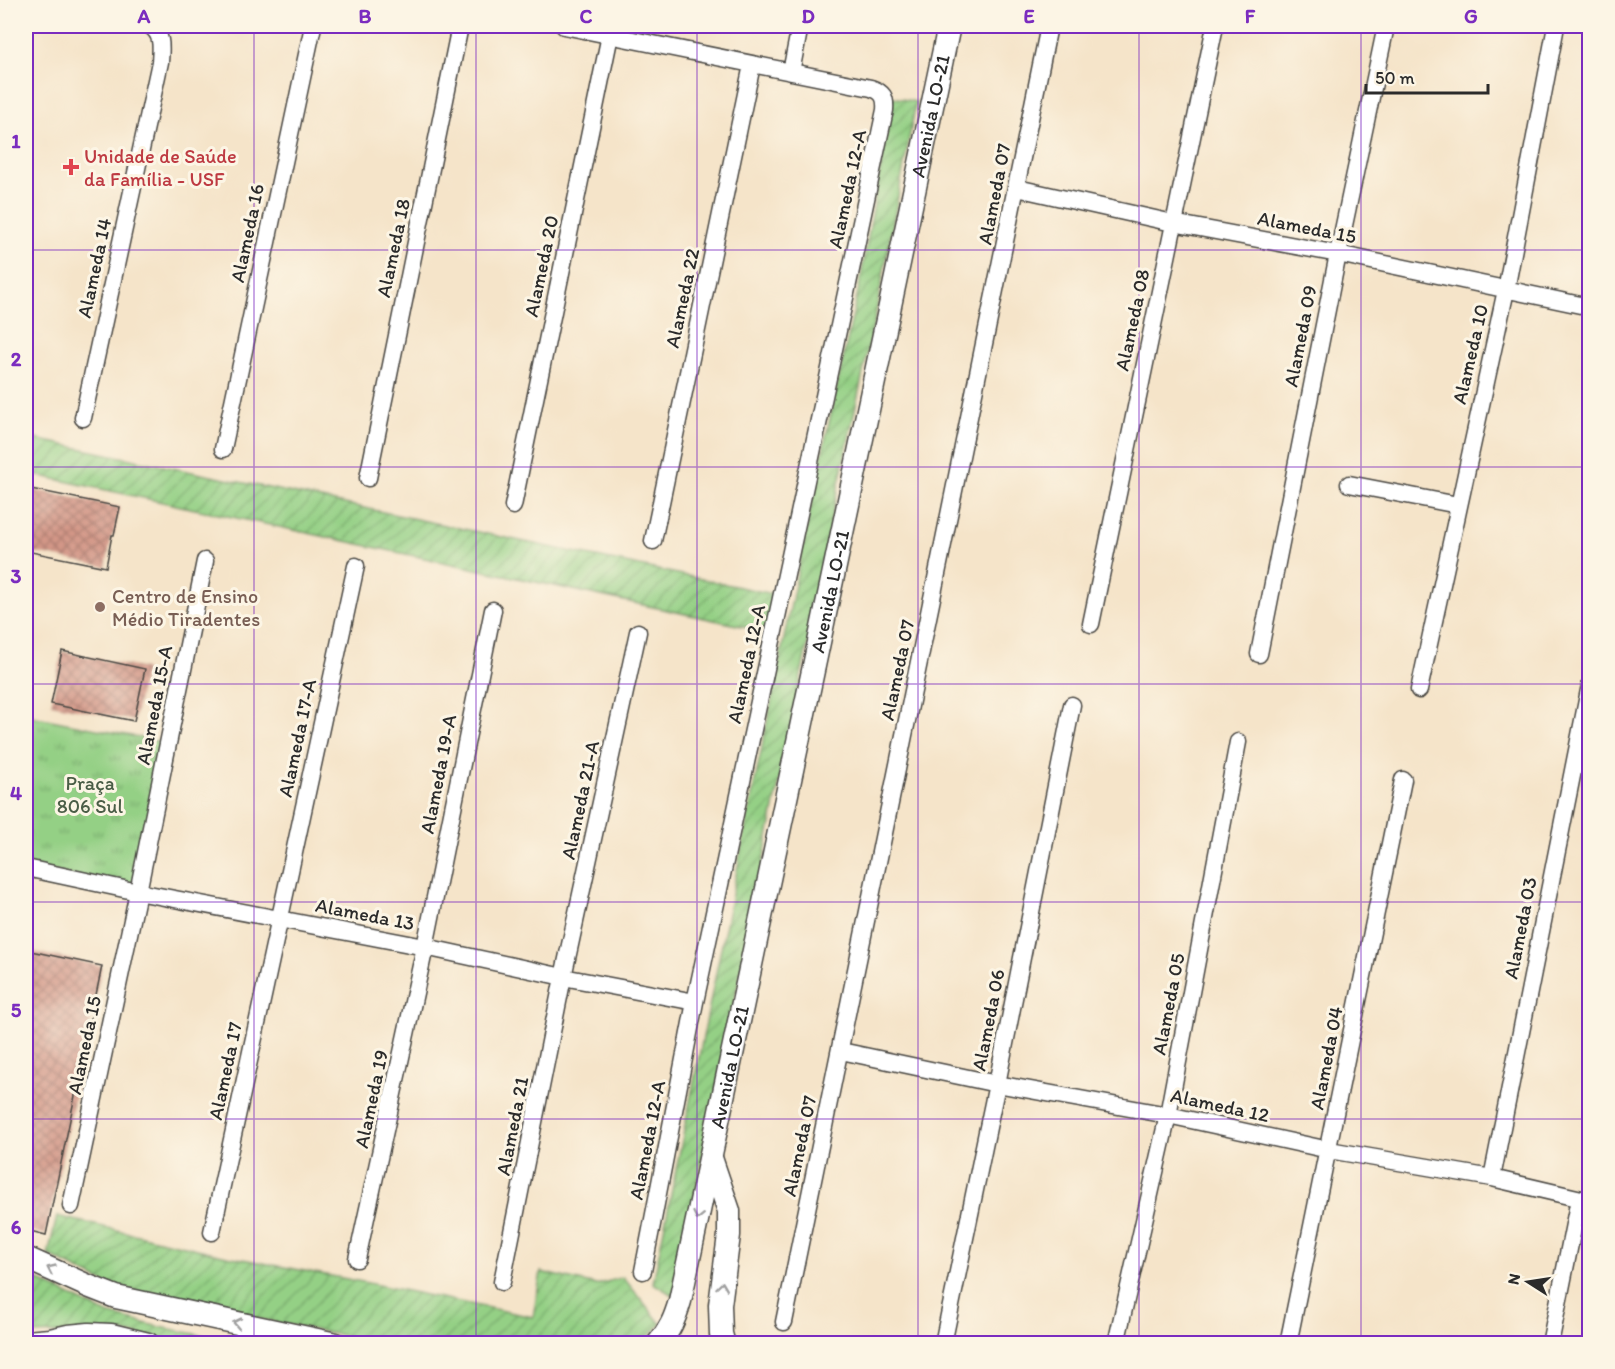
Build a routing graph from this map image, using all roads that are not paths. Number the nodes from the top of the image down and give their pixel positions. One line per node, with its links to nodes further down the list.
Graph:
1 (150, 26): 19 (street, Alameda 14)
2 (313, 26): 20 (street, Alameda 16)
3 (460, 26): 21 (street, Alameda 18)
4 (564, 26): 11 (street)
5 (800, 26): 13 (street)
6 (949, 26): 48 (street, Avenida LO-21)
7 (1049, 26): 14 (street, Alameda 07)
8 (1215, 26): 15 (street, Alameda 08)
9 (1386, 26): 16 (street, Alameda 09)
10 (1556, 26): 17 (street, Alameda 10)
11 (610, 35): 12 (street); 24 (street, Alameda 20)
12 (752, 65): 13 (street); 25 (street, Alameda 22)
13 (791, 72): 43 (street, Alameda 12-A)
14 (1017, 188): 15 (street, Alameda 15); 44 (street, Alameda 07)
15 (1173, 224): 16 (street, Alameda 15); 29 (street, Alameda 08)
16 (1338, 254): 17 (street, Alameda 15); 31 (street, Alameda 09)
17 (1506, 290): 18 (street, Alameda 15); 23 (street, Alameda 10)
18 (1590, 307)
19 (83, 418)
20 (223, 449)
21 (368, 478)
22 (1349, 484): 23 (street)
23 (1458, 505): 33 (street, Alameda 10)
24 (513, 506)
25 (653, 541)
26 (205, 561): 39 (street, Alameda 15-A)
27 (356, 566): 40 (street, Alameda 17-A)
28 (493, 610): 41 (street, Alameda 19-A)
29 (1091, 624)
30 (638, 632): 42 (street, Alameda 21-A)
31 (1259, 654)
32 (1590, 686): 36 (street, Alameda 03)
33 (1419, 690)
34 (1072, 705): 45 (street, Alameda 06)
35 (1238, 742): 46 (street, Alameda 05)
36 (1583, 751): 49 (street, Alameda 03)
37 (1403, 780): 47 (street, Alameda 04)
38 (26, 868): 39 (street, Alameda 13)
39 (138, 892): 40 (street, Alameda 13); 51 (street, Alameda 15)
40 (279, 919): 41 (street, Alameda 13); 52 (street, Alameda 17)
41 (425, 947): 42 (street, Alameda 13); 54 (street, Alameda 19)
42 (563, 977): 43 (street, Alameda 13); 56 (street, Alameda 21)
43 (695, 1002): 55 (street, Alameda 12-A)
44 (841, 1051): 45 (street, Alameda 12); 57 (street, Alameda 07)
45 (997, 1084): 46 (street, Alameda 12); 63 (street, Alameda 06)
46 (1168, 1115): 47 (street, Alameda 12); 64 (street, Alameda 05)
47 (1329, 1150): 49 (street, Alameda 12); 65 (street, Alameda 04)
48 (711, 1158): 61 (street, Avenida LO-21, one-way to 61); 62 (street, one-way to 48)
49 (1492, 1178): 50 (street, Alameda 12)
50 (1584, 1200): 66 (street)
51 (71, 1206)
52 (212, 1232)
53 (26, 1258): 60 (street, one-way to 53)
54 (357, 1259)
55 (643, 1271)
56 (502, 1282)
57 (784, 1322)
58 (26, 1342): 59 (street)
59 (148, 1344)
60 (336, 1344)
61 (658, 1344)
62 (724, 1344)
63 (942, 1344)
64 (1116, 1344)
65 (1288, 1344)
66 (1550, 1344)

